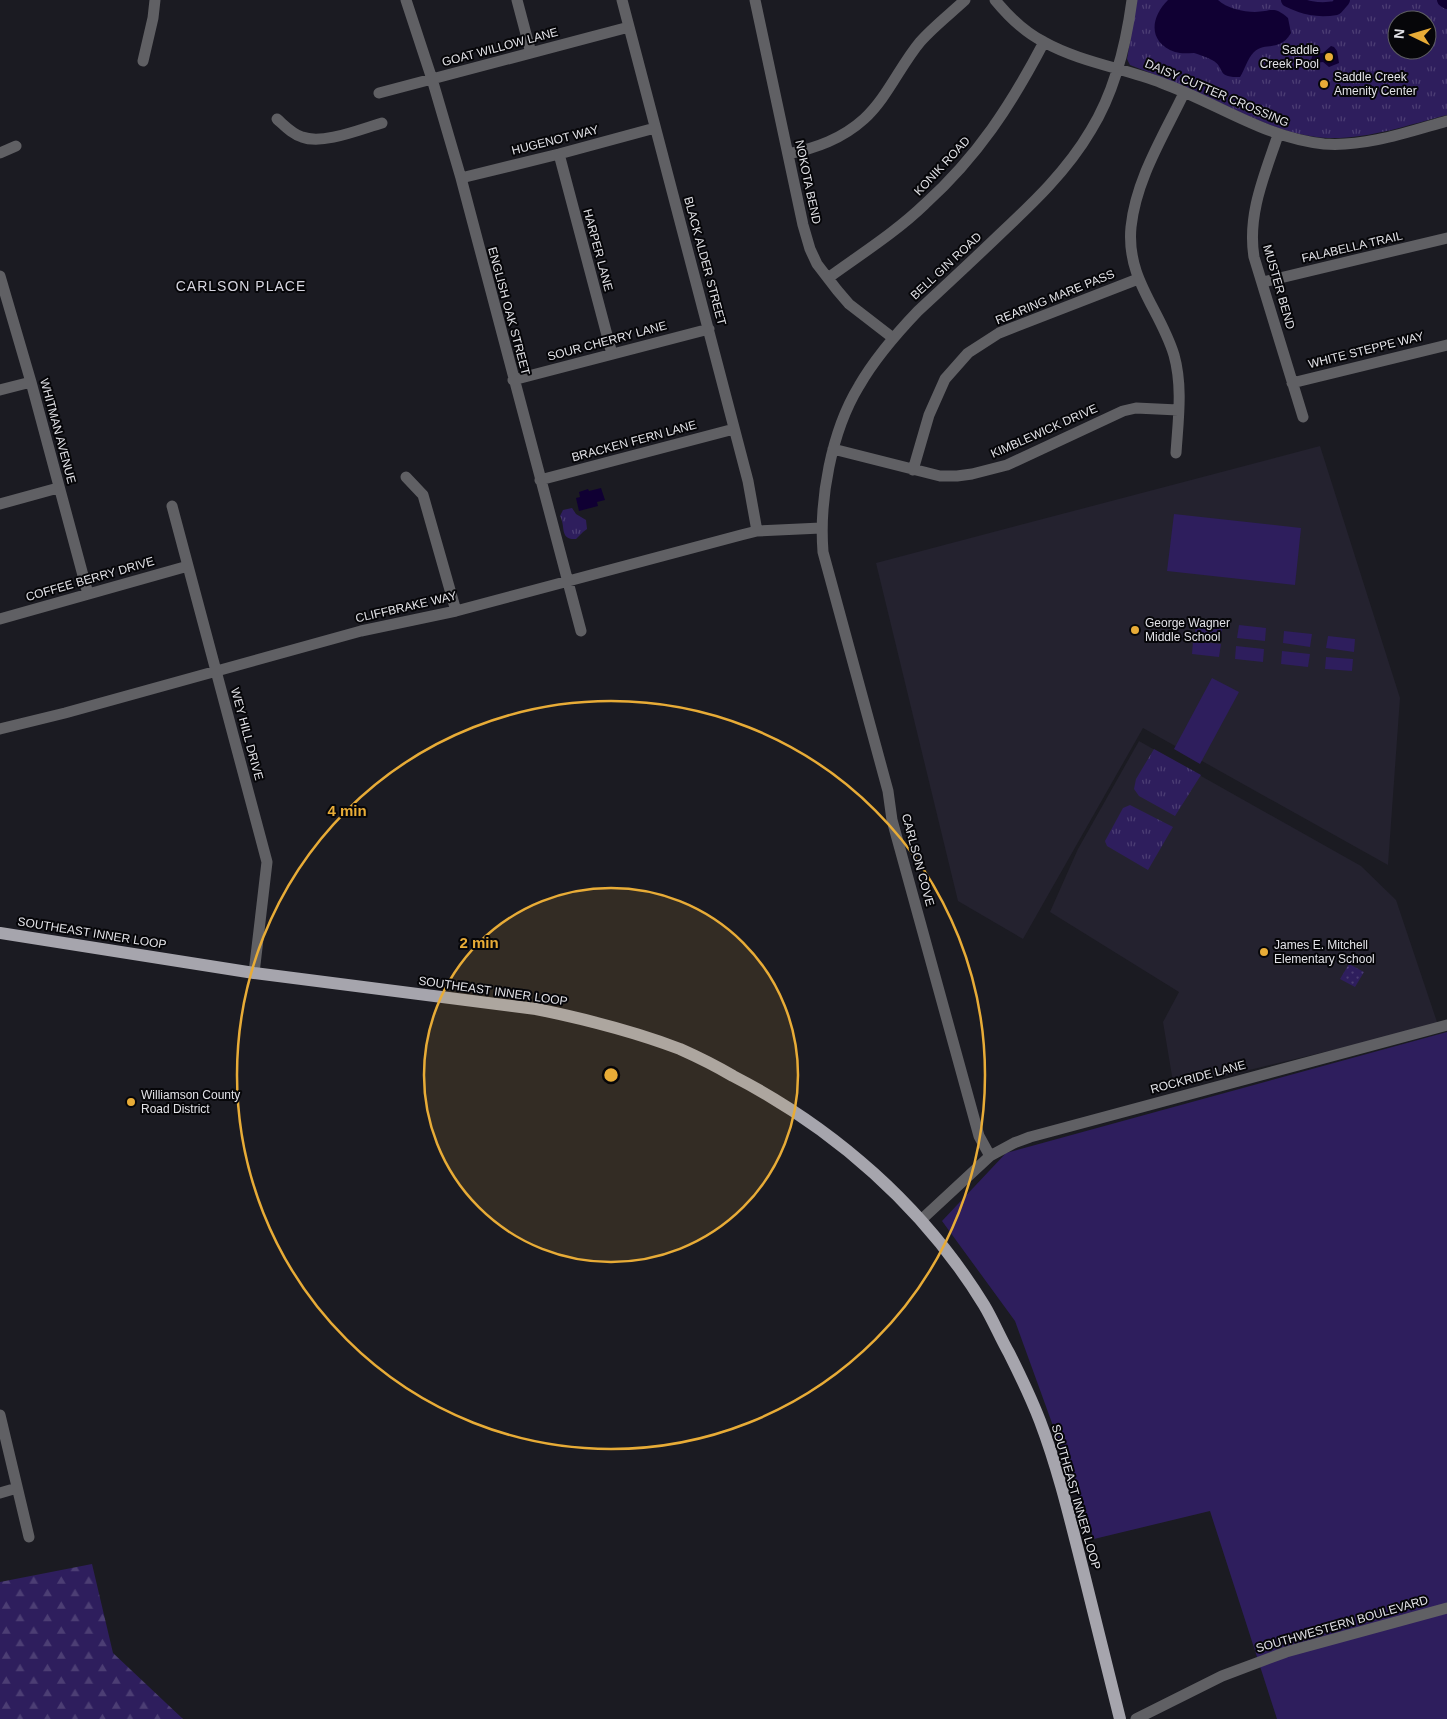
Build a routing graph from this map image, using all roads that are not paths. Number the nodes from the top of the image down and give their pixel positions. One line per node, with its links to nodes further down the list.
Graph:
1 (155, 0): 12 (street)
2 (406, 0): 14 (street, ENGLISH OAK STREET)
3 (517, 0): 11 (street)
4 (622, 0): 9 (street, BLACK ALDER STREET)
5 (756, 0): 25 (street, NOKOTA BEND)
6 (965, 0): 25 (street)
7 (995, 0): 10 (street, DAISY CUTTER CROSSING)
8 (1132, 0): 13 (street, BELL GIN ROAD)
9 (629, 26): 11 (street, GOAT WILLOW LANE); 20 (street, BLACK ALDER STREET)
10 (1044, 42): 13 (street, DAISY CUTTER CROSSING); 29 (street, KONIK ROAD)
11 (531, 54): 14 (street, GOAT WILLOW LANE)
12 (143, 61)
13 (1118, 69): 16 (street, DAISY CUTTER CROSSING); 33 (street, BELL GIN ROAD)
14 (432, 79): 15 (street, GOAT WILLOW LANE); 26 (street, ENGLISH OAK STREET)
15 (379, 93)
16 (1184, 93): 21 (street, DAISY CUTTER CROSSING); 30 (street)
17 (277, 119): 19 (street)
18 (1447, 121): 21 (street, DAISY CUTTER CROSSING)
19 (382, 123)
20 (655, 128): 24 (street, HUGENOT WAY); 32 (street, BLACK ALDER STREET)
21 (1278, 135): 31 (street, MUSTER BEND)
22 (16, 146): 23 (street)
23 (0, 153)
24 (559, 154): 26 (street, HUGENOT WAY); 35 (street, HARPER LANE)
25 (788, 154): 29 (street, NOKOTA BEND)
26 (461, 178): 36 (street, ENGLISH OAK STREET)
27 (1447, 238): 31 (street, FALABELLA TRAIL)
28 (0, 276): 37 (street, WHITMAN AVENUE)
29 (828, 278): 33 (street, NOKOTA BEND)
30 (1138, 279): 40 (street); 45 (street, REARING MARE PASS)
31 (1263, 282): 38 (street, MUSTER BEND)
32 (708, 329): 35 (street, SOUR CHERRY LANE); 42 (street, BLACK ALDER STREET)
33 (893, 338): 43 (street, BELL GIN ROAD)
34 (1447, 345): 38 (street, WHITE STEPPE WAY)
35 (612, 354): 36 (street, SOUR CHERRY LANE)
36 (513, 380): 47 (street, ENGLISH OAK STREET)
37 (31, 382): 39 (street); 48 (street, WHITMAN AVENUE)
38 (1292, 383): 41 (street, MUSTER BEND)
39 (0, 390)
40 (1178, 410): 44 (street); 45 (street, KIMBLEWICK DRIVE)
41 (1303, 417)
42 (734, 429): 47 (street, BRACKEN FERN LANE); 52 (street, BLACK ALDER STREET)
43 (833, 449): 45 (street, KIMBLEWICK DRIVE); 51 (street, BELL GIN ROAD)
44 (1176, 453)
45 (913, 470)
46 (406, 477): 57 (street)
47 (540, 480): 55 (street, ENGLISH OAK STREET)
48 (58, 488): 49 (street); 56 (street, WHITMAN AVENUE)
49 (0, 504)
50 (172, 506): 53 (street, WEY HILL DRIVE)
51 (821, 528): 52 (street, CLIFFBRAKE WAY); 54 (street, BELL GIN ROAD)
52 (757, 531): 55 (street, CLIFFBRAKE WAY)
53 (188, 566): 56 (street, COFFEE BERRY DRIVE); 60 (street, WEY HILL DRIVE)
54 (828, 568): 65 (street, CARLSON COVE)
55 (568, 581): 57 (street, CLIFFBRAKE WAY); 59 (street, ENGLISH OAK STREET)
56 (88, 594): 58 (street, COFFEE BERRY DRIVE)
57 (456, 611): 60 (street, CLIFFBRAKE WAY)
58 (0, 619)
59 (581, 631)
60 (216, 672): 61 (street, CLIFFBRAKE WAY); 63 (street, WEY HILL DRIVE)
61 (0, 730)
62 (0, 933): 63 (main road, SOUTHEAST INNER LOOP)
63 (254, 973): 66 (main road, SOUTHEAST INNER LOOP)
64 (1447, 1025): 65 (street, ROCKRIDE LANE)
65 (990, 1156): 66 (street, ROCKRIDE LANE)
66 (921, 1220): 72 (main road, SOUTHEAST INNER LOOP)
67 (0, 1415): 68 (street)
68 (17, 1488): 69 (street); 70 (street)
69 (0, 1493)
70 (30, 1538)
71 (1447, 1608): 73 (street, SOUTHWESTERN BOULEVARD)
72 (1120, 1719)
73 (1136, 1719)

